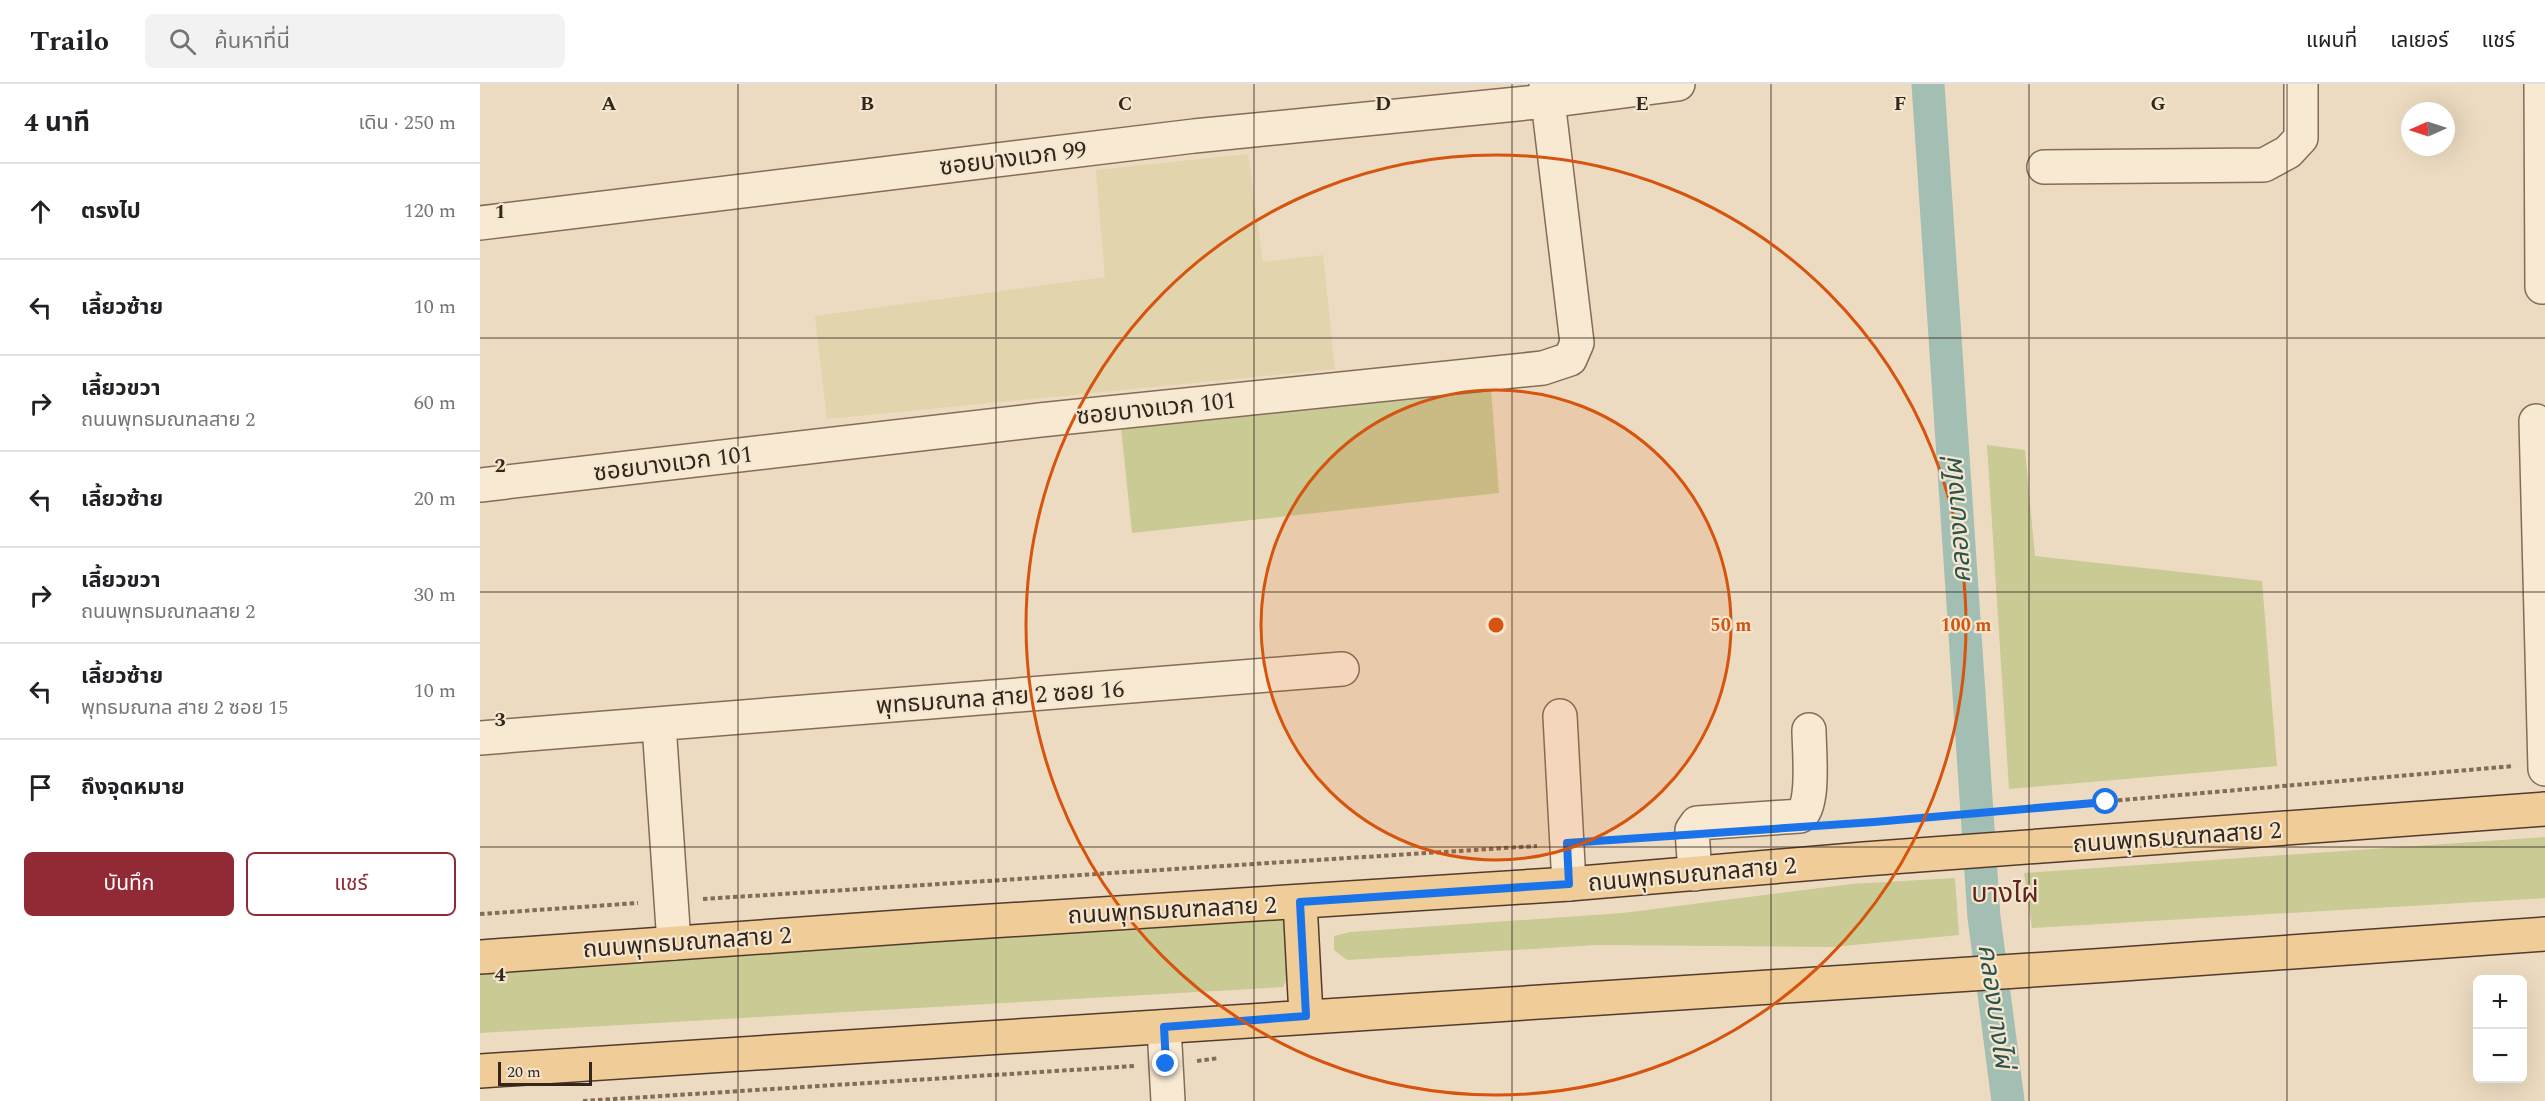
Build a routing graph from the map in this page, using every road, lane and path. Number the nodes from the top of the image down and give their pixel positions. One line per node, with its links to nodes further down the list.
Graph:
1 (1678, 84): 4 (street, ซอยบางแวก 99)
2 (2301, 84): 5 (street)
3 (2541, 84): 7 (street)
4 (1546, 92): 6 (street, ซอยบางแวก 99); 9 (street, ซอยบางแวก 101)
5 (2044, 167)
6 (480, 222)
7 (2542, 287)
8 (2536, 421): 15 (street)
9 (480, 484)
10 (1342, 669): 12 (street, พุทธมณฑล สาย 2 ซอย 16)
11 (1560, 716): 20 (street)
12 (659, 725): 14 (street, พุทธมณฑล สาย 2 ซอย 16); 23 (street)
13 (1809, 730): 19 (street)
14 (480, 738)
15 (2544, 764): 16 (street); 18 (path)
16 (2545, 769)
17 (2545, 809): 21 (main road, ถนนพุทธมณฑลสาย 2)
18 (1829, 825)
19 (1692, 835): 20 (path); 21 (street)
20 (1567, 843): 22 (street); 23 (path)
21 (1695, 874): 22 (main road, ถนนพุทธมณฑลสาย 2)
22 (1569, 884): 24 (main road, ถนนพุทธมณฑลสาย 2)
23 (671, 901): 25 (path); 27 (street)
24 (1300, 902): 27 (main road, ถนนพุทธมณฑลสาย 2); 29 (main road)
25 (480, 914)
26 (2545, 934): 29 (main road)
27 (674, 943): 28 (main road, ถนนพุทธมณฑลสาย 2)
28 (480, 957)
29 (1306, 1016): 30 (main road)
30 (1164, 1027): 31 (main road); 32 (street)
31 (480, 1071)
32 (1168, 1101)

